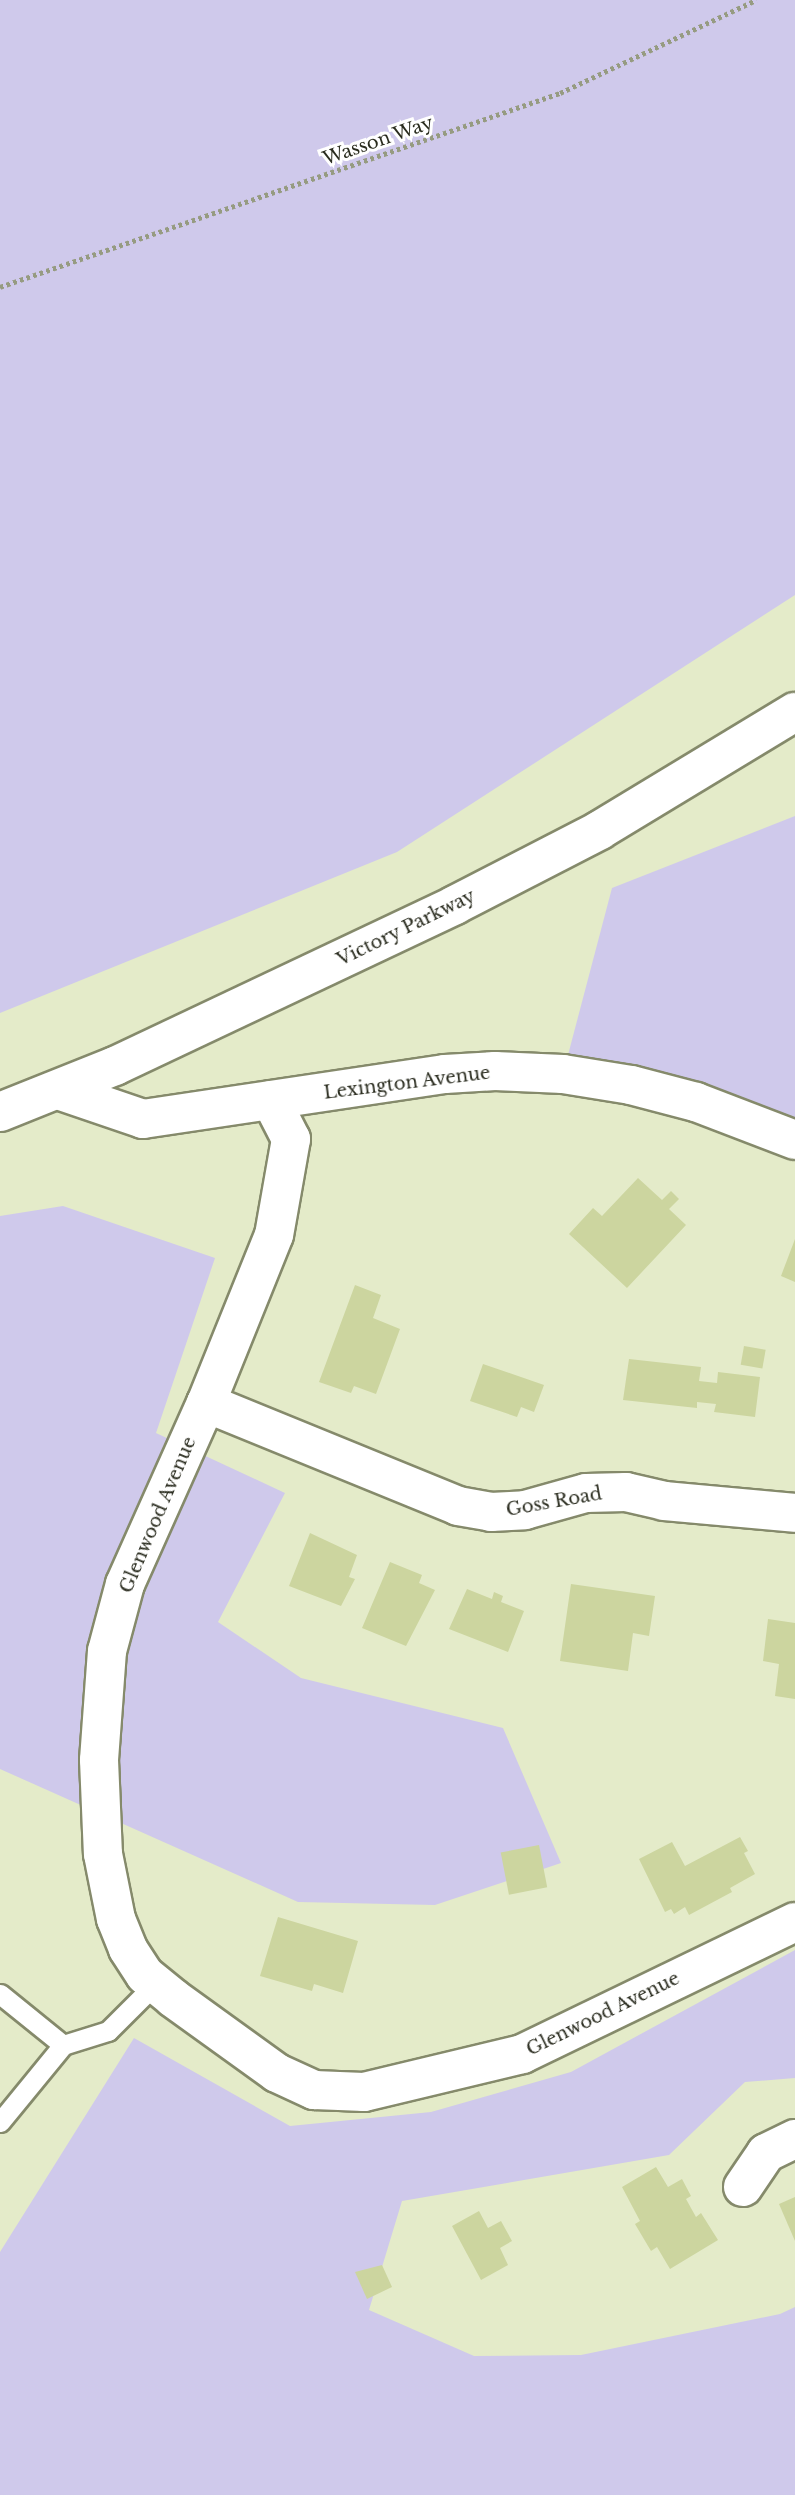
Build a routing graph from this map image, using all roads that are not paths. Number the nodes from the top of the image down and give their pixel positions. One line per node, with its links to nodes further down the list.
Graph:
1 (795, 712): 2 (street, Victory Parkway)
2 (58, 1090): 3 (street, Lexington Avenue); 4 (street, Victory Parkway)
3 (271, 1100): 5 (street, Lexington Avenue); 6 (street, Glenwood Avenue)
4 (0, 1112)
5 (795, 1140)
6 (206, 1404): 7 (street, Goss Road); 9 (street, Glenwood Avenue)
7 (795, 1514)
8 (795, 1922): 9 (street, Glenwood Avenue)
9 (156, 1983): 11 (lane)
10 (0, 1994): 11 (lane)
11 (63, 2045): 12 (lane)
12 (0, 2122)
13 (795, 2139): 14 (street)
14 (743, 2188)

